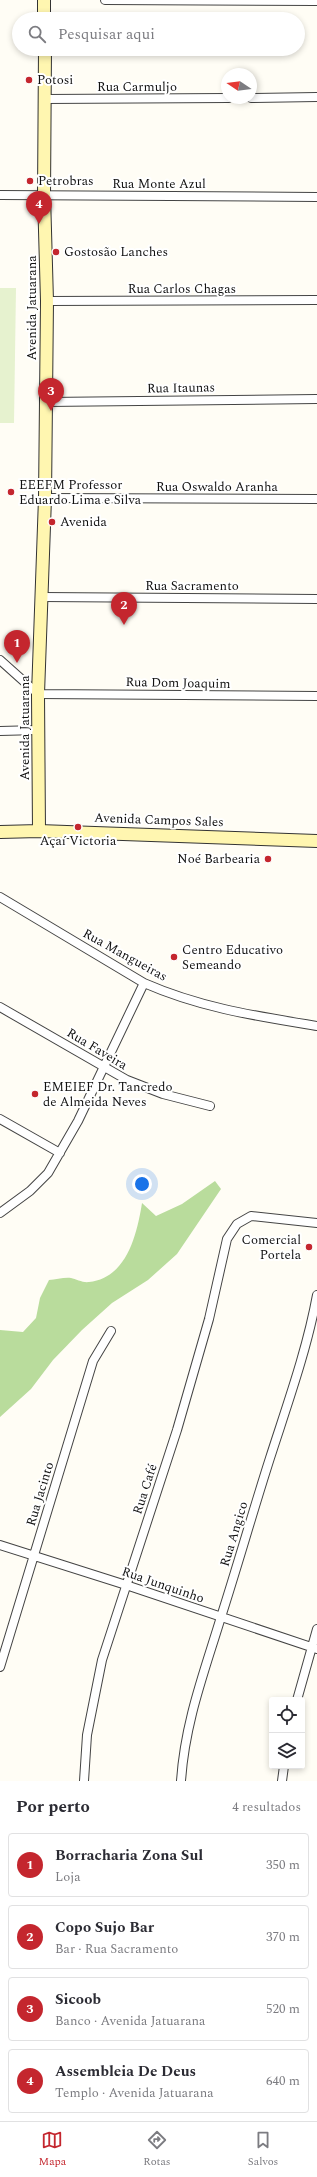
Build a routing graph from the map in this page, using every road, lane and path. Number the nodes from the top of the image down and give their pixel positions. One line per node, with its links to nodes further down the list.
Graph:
1 (44, 0): 4 (street)
2 (105, 0): 3 (street)
3 (317, 1)
4 (44, 12)
5 (45, 56): 9 (street, Avenida Jatuarana)
6 (317, 97): 8 (street)
7 (221, 98): 9 (street, Rua Carmuljo)
8 (257, 98)
9 (45, 99): 11 (street, Avenida Jatuarana)
10 (0, 195): 11 (street, Rua Monte Azul)
11 (44, 195): 12 (street, Rua Monte Azul); 14 (street, Avenida Jatuarana)
12 (317, 196)
13 (317, 300): 14 (street, Rua Carlos Chagas)
14 (47, 301): 16 (street, Avenida Jatuarana)
15 (317, 399): 16 (street, Rua Itaunas)
16 (46, 402): 17 (street, Avenida Jatuarana)
17 (45, 498): 18 (street, Rua Oswaldo Aranha); 19 (street, Avenida Jatuarana)
18 (317, 499)
19 (42, 597): 20 (street, Rua Sacramento); 22 (street, Avenida Jatuarana)
20 (317, 599)
21 (0, 660): 22 (street)
22 (38, 694): 23 (street, Rua Dom Joaquim); 24 (street, Avenida Jatuarana)
23 (317, 696)
24 (38, 730): 25 (street); 26 (street, Avenida Jatuarana)
25 (0, 731)
26 (39, 831): 27 (street, Avenida Campos Sales); 28 (street, Avenida Campos Sales)
27 (0, 832)
28 (317, 841)
29 (0, 897): 30 (street, Rua Mangueiras)
30 (144, 983): 32 (street, Rua Mangueiras); 33 (street)
31 (0, 1007): 33 (street, Rua Faveira)
32 (317, 1026)
33 (104, 1068): 34 (street, Rua Faveira); 36 (street)
34 (210, 1106)
35 (0, 1119): 36 (street)
36 (60, 1153): 37 (street)
37 (0, 1213)
38 (317, 1223): 43 (street, Rua Café)
39 (317, 1295): 44 (street, Rua Angico)
40 (111, 1331): 42 (street, Rua Jacinto)
41 (0, 1545): 42 (street, Rua Junquinho)
42 (33, 1556): 43 (street, Rua Junquinho); 47 (street, Rua Jacinto)
43 (126, 1585): 44 (street, Rua Junquinho); 50 (street, Rua Café)
44 (221, 1618): 46 (street, Rua Junquinho); 51 (street, Rua Angico)
45 (317, 1629): 46 (street)
46 (314, 1648): 48 (street)
47 (0, 1667)
48 (298, 1697)
49 (284, 1769): 52 (street)
50 (84, 1781)
51 (181, 1781)
52 (282, 1781)

